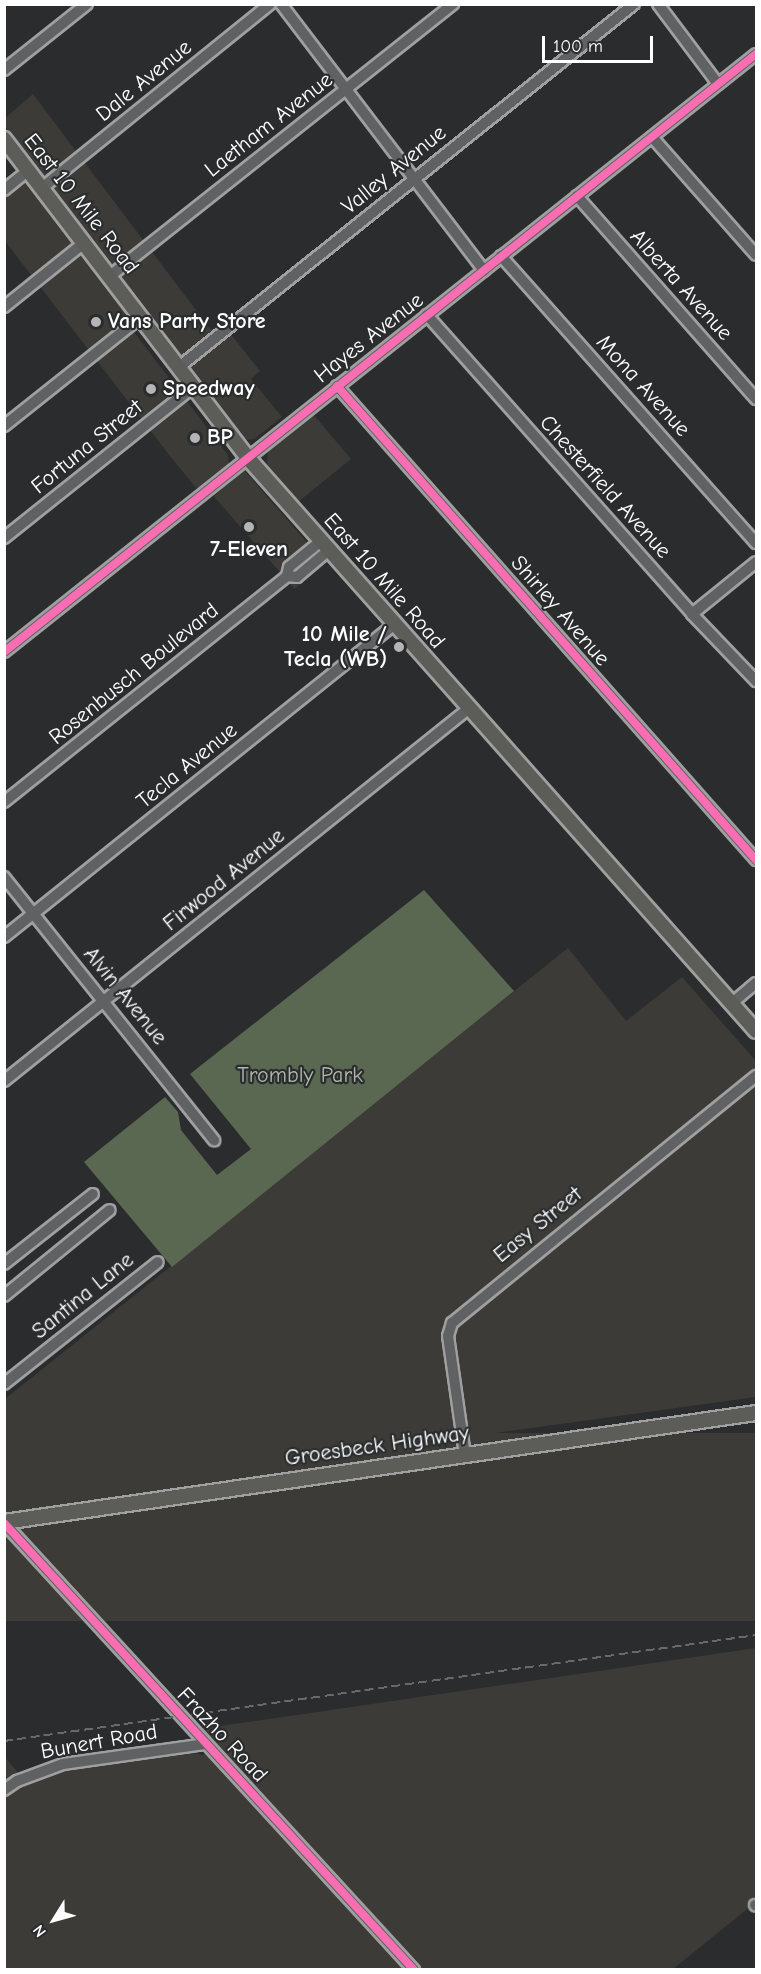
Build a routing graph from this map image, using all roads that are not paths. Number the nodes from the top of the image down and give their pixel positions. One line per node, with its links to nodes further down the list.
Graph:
1 (87, 4): 8 (street)
2 (270, 4): 15 (street, Dale Avenue)
3 (281, 4): 10 (street)
4 (453, 4): 10 (street, Laetham Avenue)
5 (634, 4): 14 (street, Valley Avenue)
6 (658, 4): 9 (street)
7 (756, 54): 9 (street, Hayes Avenue)
8 (4, 70)
9 (718, 84): 11 (street, Hayes Avenue)
10 (345, 90): 14 (street); 22 (street, Laetham Avenue)
11 (652, 137): 17 (street, Hayes Avenue); 19 (street)
12 (4, 139): 13 (main road, East 10 Mile Road)
13 (29, 170): 15 (main road, East 10 Mile Road); 16 (street)
14 (413, 179): 21 (street); 26 (street, Valley Avenue)
15 (42, 188): 18 (main road, East 10 Mile Road)
16 (4, 190)
17 (577, 196): 20 (street, Hayes Avenue); 29 (street, Alberta Avenue)
18 (84, 243): 22 (main road, East 10 Mile Road); 23 (street)
19 (756, 255)
20 (501, 256): 21 (street, Hayes Avenue); 33 (street, Mona Avenue)
21 (484, 270): 24 (street, Hayes Avenue)
22 (110, 276): 25 (main road, East 10 Mile Road)
23 (4, 307)
24 (427, 315): 27 (street, Hayes Avenue); 36 (street, Chesterfield Avenue)
25 (141, 317): 26 (main road, East 10 Mile Road); 30 (street)
26 (179, 367): 28 (main road, East 10 Mile Road)
27 (337, 386): 31 (street, Hayes Avenue); 42 (street, Shirley Avenue)
28 (193, 387): 31 (main road, East 10 Mile Road); 32 (street, Fortuna Street)
29 (756, 399)
30 (4, 426)
31 (248, 457): 34 (main road, East 10 Mile Road); 38 (street, Hayes Avenue)
32 (4, 538)
33 (756, 543)
34 (325, 546): 37 (main road, East 10 Mile Road); 41 (street, Rosenbusch Boulevard)
35 (756, 562): 36 (street)
36 (692, 614): 39 (street, Chesterfield Avenue)
37 (394, 625): 40 (main road, East 10 Mile Road); 44 (street, Tecla Avenue)
38 (4, 652)
39 (756, 681)
40 (468, 709): 47 (street, Firwood Avenue); 48 (main road, East 10 Mile Road)
41 (4, 802)
42 (756, 860)
43 (4, 877): 44 (street, Alvin Avenue)
44 (34, 913): 45 (street, Tecla Avenue); 47 (street, Alvin Avenue)
45 (4, 937)
46 (756, 983): 48 (street)
47 (104, 1002): 51 (street, Firwood Avenue); 52 (street, Alvin Avenue)
48 (732, 1003): 49 (main road, East 10 Mile Road)
49 (756, 1031)
50 (756, 1076): 60 (street, Easy Street)
51 (4, 1081)
52 (214, 1140)
53 (93, 1194): 56 (street)
54 (110, 1210): 57 (street)
55 (158, 1262): 58 (street, Santina Lane)
56 (4, 1264)
57 (4, 1296)
58 (4, 1384)
59 (756, 1413): 60 (main road, Groesbeck Highway)
60 (465, 1455): 61 (main road, Groesbeck Highway)
61 (4, 1523): 62 (street, Frazho Road)
62 (205, 1744): 63 (street, Bunert Road); 64 (street, Frazho Road)
63 (4, 1790)
64 (414, 1970)

